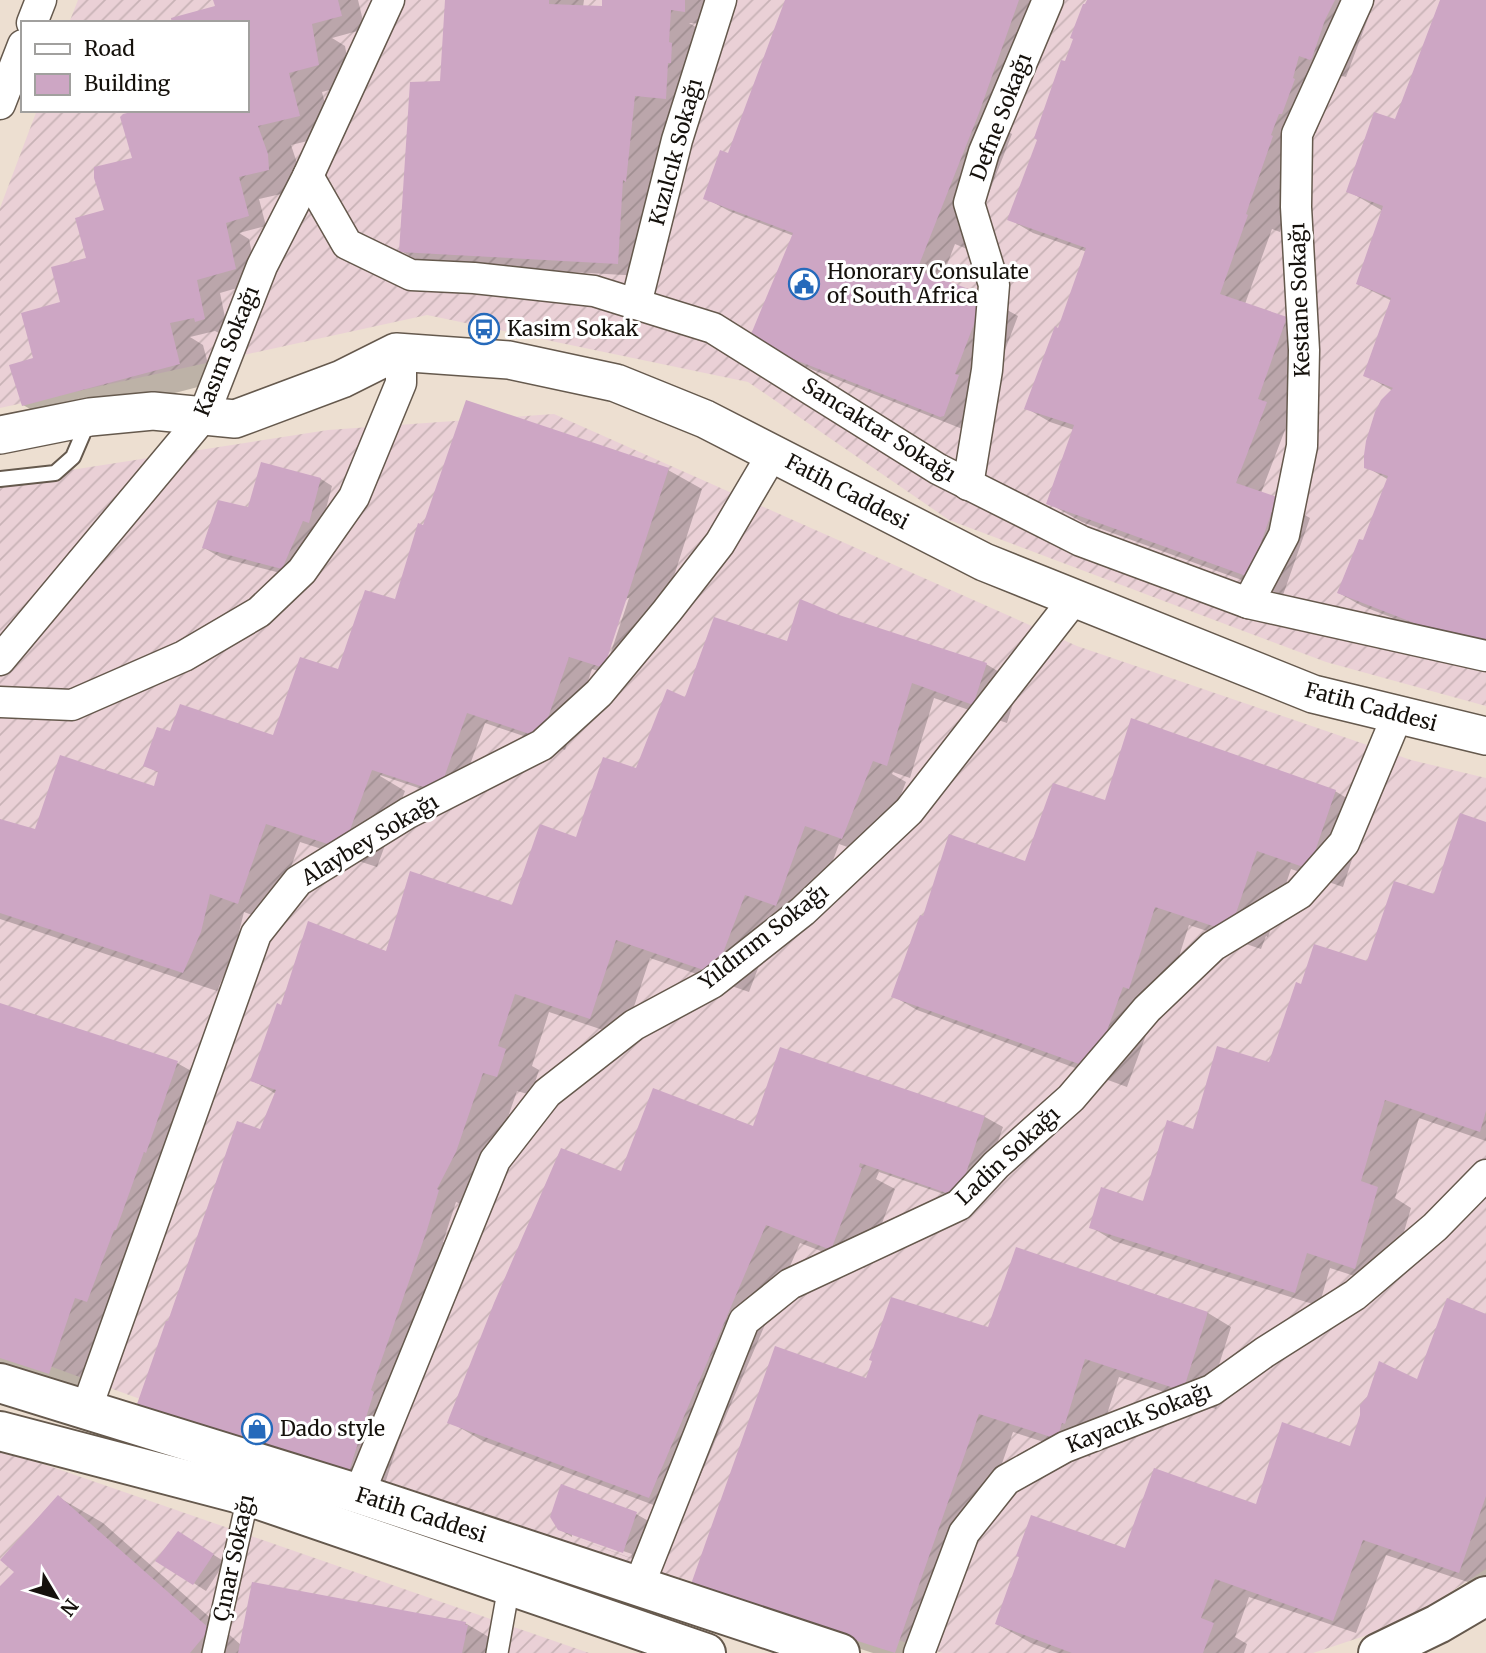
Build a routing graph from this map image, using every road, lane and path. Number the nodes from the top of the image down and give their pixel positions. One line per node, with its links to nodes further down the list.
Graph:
1 (41, 0): 6 (street)
2 (388, 0): 9 (street, Kasım Sokağı)
3 (721, 0): 10 (street, Kızılcık Sokağı)
4 (1048, 0): 17 (street, Defne Sokağı)
5 (1359, 0): 19 (street, Kestane Sokağı)
6 (33, 21)
7 (21, 51): 8 (street)
8 (0, 104)
9 (308, 176): 10 (street, Sancaktar Sokağı); 13 (street, Kasım Sokağı)
10 (636, 304): 17 (street, Sancaktar Sokağı)
11 (396, 352): 13 (street); 15 (street, Fatih Caddesi); 22 (street)
12 (90, 417): 13 (street); 14 (street); 16 (lane)
13 (203, 417): 21 (street, Kasım Sokağı)
14 (0, 435)
15 (773, 453): 18 (street, Fatih Caddesi); 27 (street, Alaybey Sokağı)
16 (0, 479)
17 (968, 485): 19 (street, Sancaktar Sokağı)
18 (1075, 598): 23 (street, Fatih Caddesi); 30 (street, Yıldırım Sokağı)
19 (1248, 603): 20 (street, Sancaktar Sokağı)
20 (1486, 656)
21 (0, 660)
22 (0, 702)
23 (1398, 714): 24 (street, Fatih Caddesi); 32 (street, Ladin Sokağı)
24 (1486, 736)
25 (1486, 1175): 38 (street, Kayacık Sokağı)
26 (0, 1383): 27 (main road, Fatih Caddesi)
27 (86, 1410): 29 (main road, Fatih Caddesi)
28 (0, 1431): 29 (main road, Fatih Caddesi)
29 (251, 1479): 30 (main road, Fatih Caddesi); 31 (main road, Fatih Caddesi); 34 (street, Çınar Sokağı)
30 (359, 1494): 32 (main road, Fatih Caddesi)
31 (509, 1586): 35 (street); 36 (main road, Fatih Caddesi)
32 (638, 1588): 37 (main road, Fatih Caddesi)
33 (1486, 1596): 39 (main road)
34 (213, 1653)
35 (497, 1653)
36 (706, 1653)
37 (840, 1653)
38 (919, 1653)
39 (1378, 1653)

